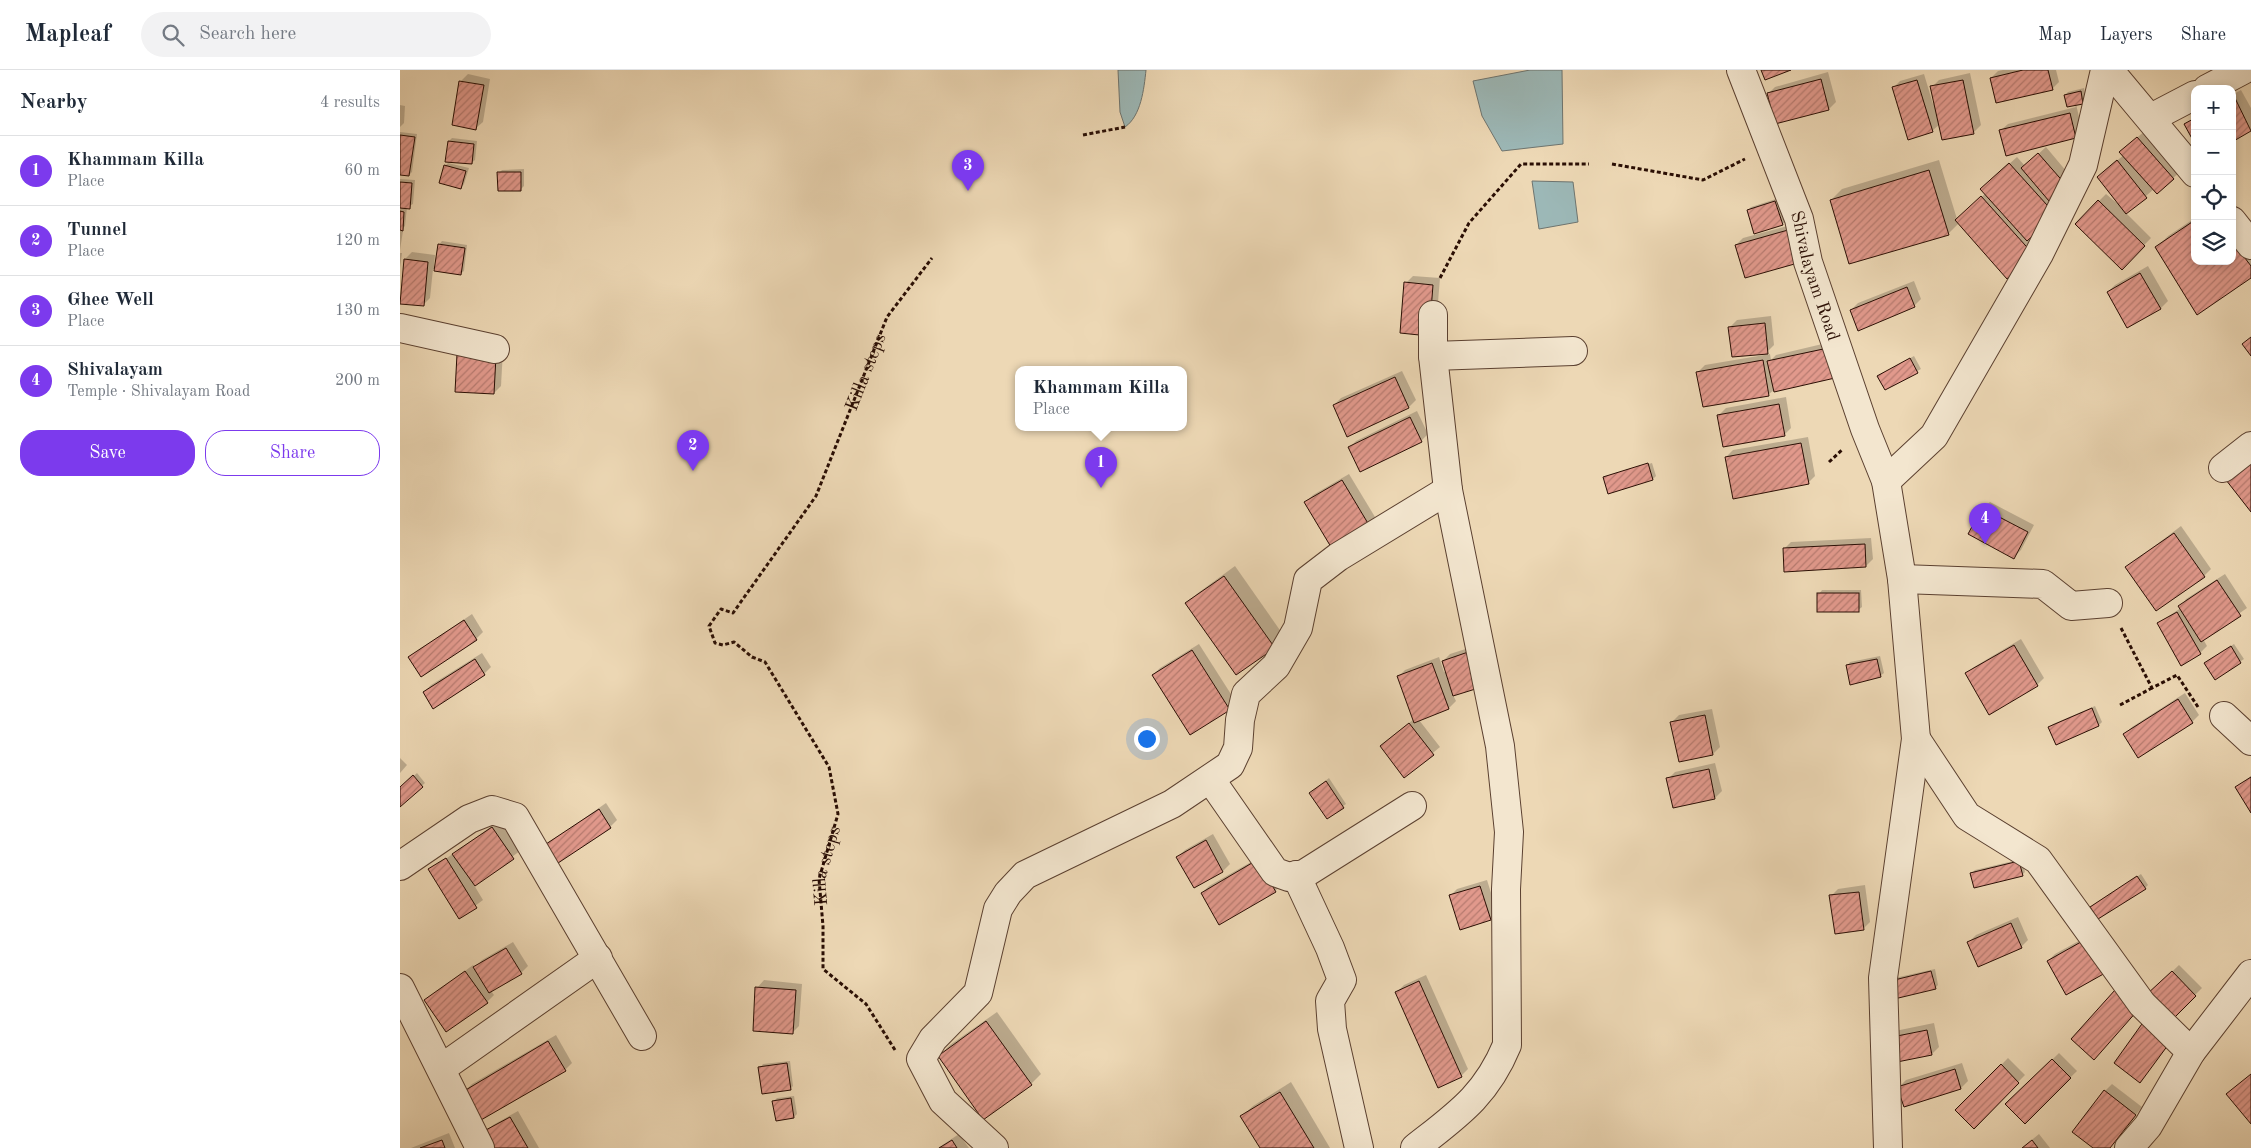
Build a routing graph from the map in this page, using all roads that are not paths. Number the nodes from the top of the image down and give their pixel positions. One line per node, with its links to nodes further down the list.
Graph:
1 (1741, 70): 17 (street, Shivalayam Road)
2 (2107, 70): 6 (street); 17 (street)
3 (2243, 70): 4 (street)
4 (2215, 85)
5 (2191, 97): 6 (street)
6 (2151, 118): 7 (street)
7 (2191, 168)
8 (2236, 226): 9 (street)
9 (2251, 245)
10 (1433, 315): 14 (street)
11 (400, 328): 12 (street)
12 (495, 349)
13 (1573, 351): 14 (street)
14 (1433, 356): 18 (street)
15 (2251, 446): 16 (street)
16 (2223, 468)
17 (1886, 481): 19 (street, Shivalayam Road)
18 (1448, 490): 24 (street); 37 (street)
19 (1902, 579): 20 (street); 22 (street, Shivalayam Road)
20 (2108, 603)
21 (2224, 716): 23 (street)
22 (1916, 739): 32 (street); 38 (street, Shivalayam Road)
23 (2251, 742)
24 (1211, 780): 27 (street); 35 (street)
25 (1412, 806): 27 (street)
26 (400, 866): 28 (street)
27 (1296, 875): 36 (street)
28 (598, 958): 31 (street); 33 (street)
29 (2251, 974): 32 (street)
30 (400, 988): 33 (street)
31 (642, 1036)
32 (2191, 1052): 39 (street)
33 (442, 1068): 34 (street)
34 (480, 1148)
35 (994, 1148)
36 (1359, 1148)
37 (1415, 1148)
38 (1888, 1148)
39 (2129, 1148)

